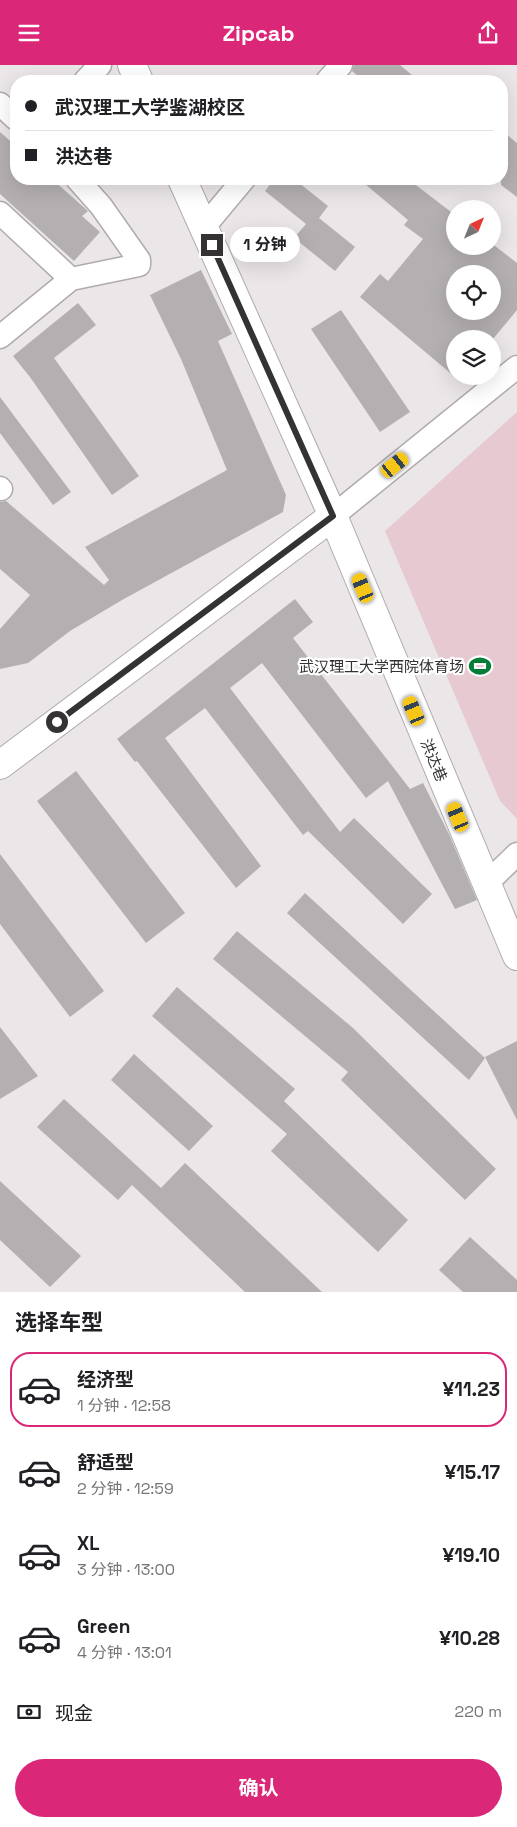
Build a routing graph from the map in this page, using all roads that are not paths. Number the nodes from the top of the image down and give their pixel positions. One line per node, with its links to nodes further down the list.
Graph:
1 (100, 65): 3 (street)
2 (340, 65): 4 (street)
3 (91, 75)
4 (332, 75)
5 (0, 104): 6 (street)
6 (10, 113)
7 (82, 185): 12 (street)
8 (185, 185): 11 (street, 洪达巷)
9 (239, 185): 11 (street)
10 (0, 213): 12 (street)
11 (204, 227): 15 (street, 洪达巷)
12 (71, 279): 13 (street)
13 (0, 337)
14 (517, 367): 15 (street)
15 (333, 516): 16 (street); 18 (street, 洪达巷)
16 (0, 765)
17 (517, 854): 18 (street)
18 (486, 884): 19 (street, 洪达巷)
19 (517, 956)

